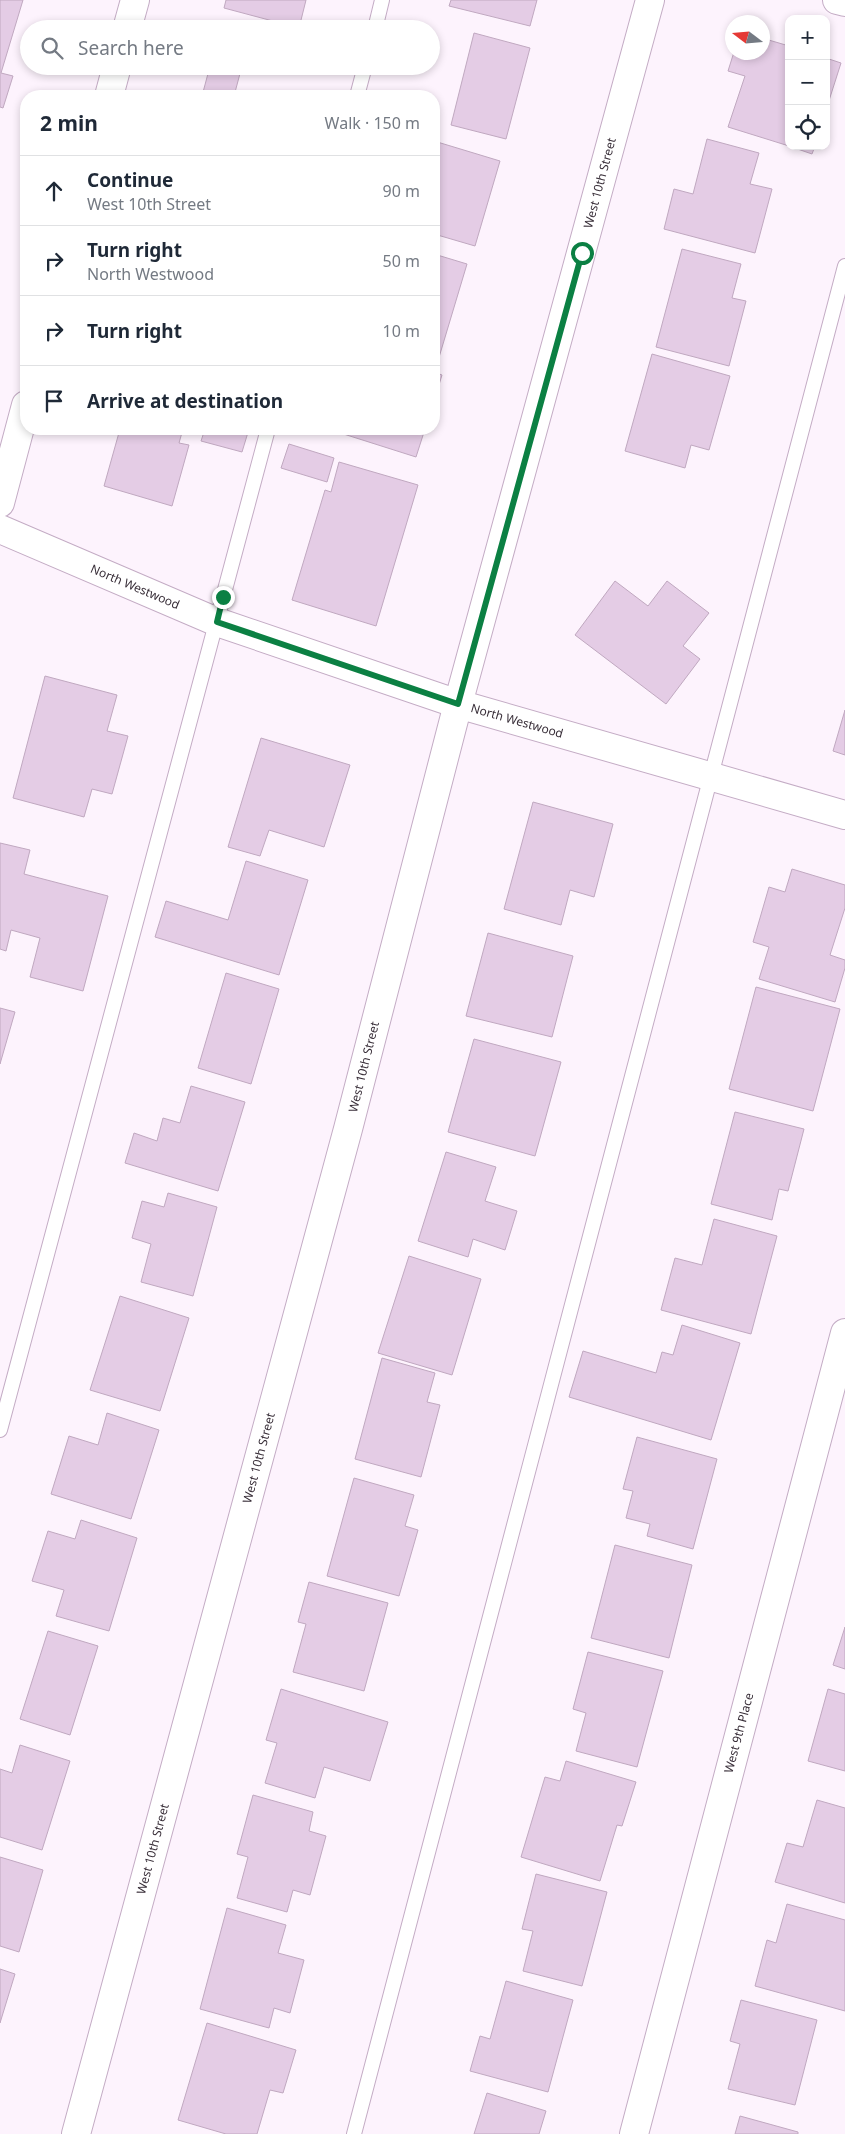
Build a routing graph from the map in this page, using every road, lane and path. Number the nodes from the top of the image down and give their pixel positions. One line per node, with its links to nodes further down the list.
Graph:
1 (135, 0): 6 (street)
2 (382, 0): 7 (lane)
3 (650, 0): 18 (street, West 10th Street)
4 (837, 0): 5 (street)
5 (845, 2)
6 (129, 20)
7 (377, 20)
8 (115, 75): 10 (street)
9 (363, 75): 11 (lane)
10 (111, 90)
11 (359, 90)
12 (845, 266): 19 (lane)
13 (20, 428): 15 (street)
14 (266, 435): 17 (lane)
15 (0, 503)
16 (0, 529): 17 (street, North Westwood)
17 (217, 622): 18 (street, North Westwood); 22 (lane)
18 (458, 704): 19 (street, North Westwood); 23 (street, West 10th Street)
19 (710, 776): 20 (street, North Westwood); 24 (lane)
20 (845, 815)
21 (845, 1333): 25 (street, West 9th Place)
22 (0, 1430)
23 (76, 2134)
24 (354, 2134)
25 (634, 2134)

